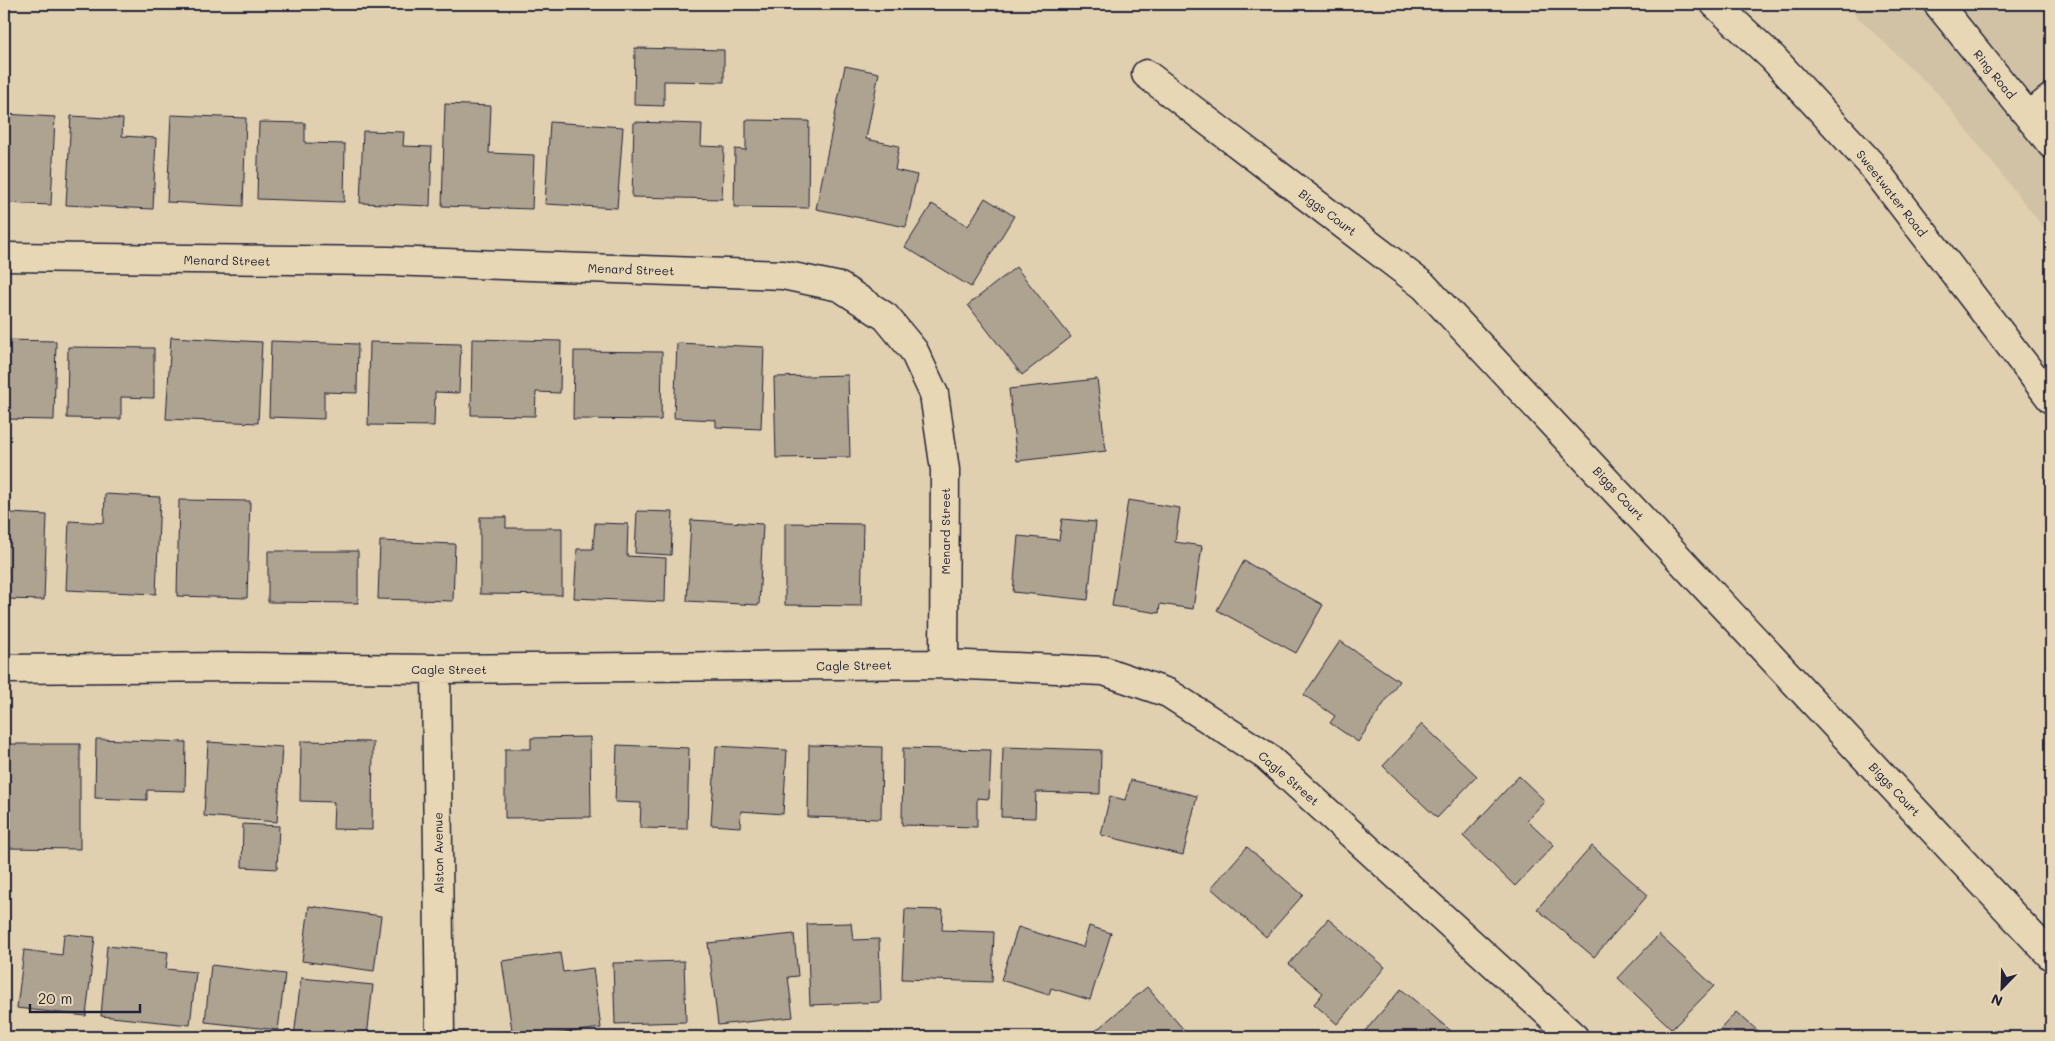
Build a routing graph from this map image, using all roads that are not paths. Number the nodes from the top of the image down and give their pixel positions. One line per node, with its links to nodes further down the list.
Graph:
1 (1715, 4): 8 (street, Sweetwater Road)
2 (1938, 4): 5 (street, Ring Road)
3 (1146, 74): 12 (street, Biggs Court)
4 (2051, 98): 5 (street)
5 (2029, 116): 6 (street, Ring Road)
6 (2051, 144)
7 (4, 257): 9 (street, Menard Street)
8 (2051, 399)
9 (944, 664): 11 (street, Cagle Street); 14 (street, Cagle Street)
10 (4, 669): 11 (street, Cagle Street)
11 (436, 669): 13 (street, Alston Avenue)
12 (2051, 956)
13 (440, 1037)
14 (1574, 1037)

